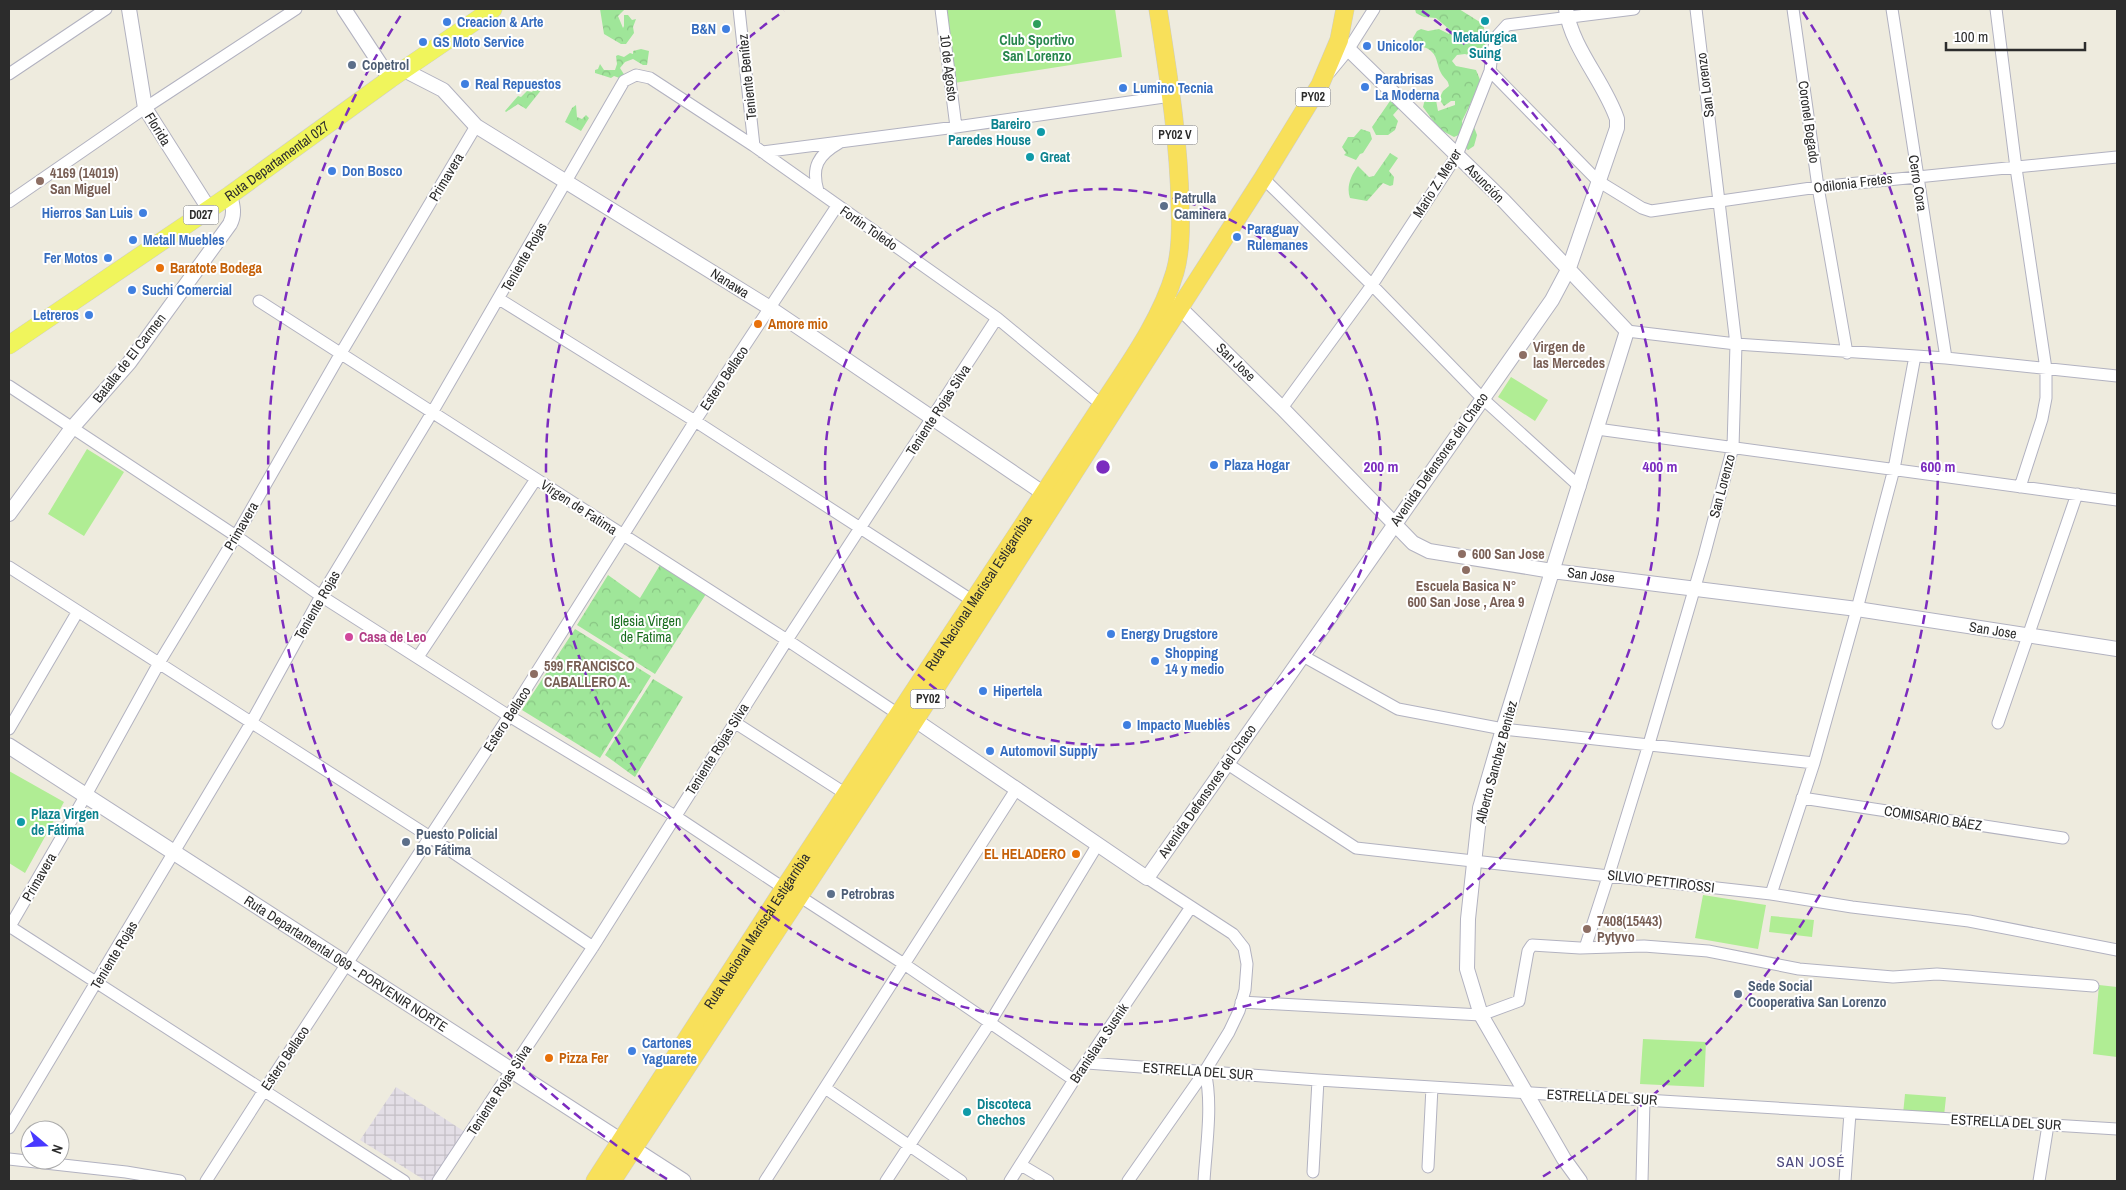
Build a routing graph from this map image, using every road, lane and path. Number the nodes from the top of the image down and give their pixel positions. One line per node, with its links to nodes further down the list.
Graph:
1 (106, 9): 19 (street)
2 (129, 9): 23 (street, Florida)
3 (296, 9): 23 (street)
4 (344, 9): 20 (street)
5 (493, 9): 20 (main road, Ruta Departamental 027 / D027)
6 (739, 9): 27 (street, Teniente Benítez)
7 (942, 9): 25 (street, 10 de Agosto)
8 (1158, 9): 22 (highway, Ruta Nacional Mariscal Estigarribia / PY02 V)
9 (1345, 9): 17 (highway, PY02)
10 (1374, 9): 17 (street)
11 (1634, 9): 16 (street, Mario Z. Meyer)
12 (1696, 9): 38 (street, San Lorenzo)
13 (1793, 9): 35 (street, Coronel Bogado)
14 (1892, 9): 31 (street, Cerro Cora)
15 (1996, 9): 30 (street)
16 (1567, 14): 18 (street, Mario Z. Meyer); 33 (street, Avenida Defensores del Chaco)
17 (1344, 45): 28 (street, Asunción); 32 (highway, PY02)
18 (1490, 70): 28 (street, Mario Z. Meyer); 33 (street, Odilonia Fretes)
19 (9, 74)
20 (397, 74): 24 (street, Nanawa); 37 (main road, Ruta Departamental 027 / D027)
21 (624, 82): 27 (street, Fortin Toledo); 34 (street, Teniente Rojas)
22 (1171, 96): 25 (street); 42 (highway, Ruta Nacional Mariscal Estigarribia / PY02 V)
23 (145, 108): 39 (street); 41 (street, Florida)
24 (476, 126): 34 (street, Nanawa); 54 (street, Primavera)
25 (956, 128): 26 (street)
26 (841, 142): 27 (street); 36 (street)
27 (758, 149): 36 (street, Fortin Toledo)
28 (1457, 155): 44 (street, Asunción); 45 (street, Mario Z. Meyer)
29 (2117, 158): 30 (street, Odilonia Fretes)
30 (2016, 168): 31 (street, Odilonia Fretes); 58 (street)
31 (1917, 176): 35 (street, Odilonia Fretes); 57 (street, Cerro Cora)
32 (1263, 178): 43 (highway, PY02); 45 (street)
33 (1598, 181): 38 (street, Odilonia Fretes); 44 (street, Avenida Defensores del Chaco)
34 (566, 182): 46 (street, Teniente Rojas); 49 (street, Nanawa)
35 (1818, 187): 38 (street, Odilonia Fretes); 55 (street, Coronel Bogado)
36 (818, 191): 40 (street, Fortin Toledo)
37 (230, 195): 41 (main road, Ruta Departamental 027 / D027); 67 (street, Batalla de El Carmen)
38 (1718, 201): 52 (street, San Lorenzo)
39 (9, 202)
40 (838, 206): 49 (street, Estero Bellaco); 50 (street, Fortin Toledo)
41 (209, 209): 53 (main road, Ruta Departamental 027 / D027)
42 (1177, 262): 43 (highway); 48 (highway, Ruta Nacional Mariscal Estigarribia / PY02)
43 (1204, 268): 48 (highway, PY02)
44 (1569, 268): 51 (street, Asunción); 61 (street, Avenida Defensores del Chaco)
45 (1372, 285): 61 (street); 63 (street, Mario Z. Meyer)
46 (499, 299): 64 (street, Teniente Rojas); 66 (street)
47 (260, 301): 54 (street, Virgen de Fatima)
48 (1172, 303): 62 (highway, Ruta Nacional Mariscal Estigarribia / PY02); 63 (street, San Jose); 75 (highway, Ruta Nacional Mariscal Estigarribia / PY02)
49 (770, 308): 65 (street, Nanawa); 66 (street, Estero Bellaco)
50 (997, 318): 62 (street, Fortin Toledo); 65 (street, Teniente Rojas Silva)
51 (1628, 330): 52 (street); 68 (street, Alberto Sanchez Benitez)
52 (1736, 344): 55 (street); 69 (street, San Lorenzo)
53 (9, 345)
54 (341, 353): 64 (street, Virgen de Fatima); 81 (street, Primavera)
55 (1847, 353): 56 (street)
56 (1915, 356): 57 (street); 70 (street)
57 (1946, 358): 58 (street)
58 (2046, 370): 59 (street); 73 (street)
59 (2117, 376)
60 (9, 386): 67 (street)
61 (1482, 398): 72 (street); 78 (street, Avenida Defensores del Chaco)
62 (1102, 405): 75 (highway, Ruta Nacional Mariscal Estigarribia / PY02)
63 (1282, 408): 78 (street, San Jose)
64 (433, 411): 71 (street, Virgen de Fatima); 85 (street, Teniente Rojas)
65 (933, 419): 75 (street, Nanawa); 79 (street, Teniente Rojas Silva)
66 (695, 421): 79 (street); 80 (street, Estero Bellaco)
67 (72, 428): 77 (street, Batalla de El Carmen); 81 (street)
68 (1597, 429): 69 (street); 72 (street, Alberto Sanchez Benitez)
69 (1733, 447): 70 (street); 84 (street, San Lorenzo)
70 (1894, 469): 73 (street); 87 (street)
71 (536, 479): 80 (street, Virgen de Fatima); 93 (street)
72 (1580, 486): 83 (street, Alberto Sanchez Benitez)
73 (2020, 487): 74 (street)
74 (2077, 494): 76 (street); 89 (street)
75 (1050, 498): 86 (highway, Ruta Nacional Mariscal Estigarribia / PY02); 96 (highway, Ruta Nacional Mariscal Estigarribia / PY02)
76 (2117, 500)
77 (9, 514)
78 (1394, 524): 83 (street, San Jose); 92 (street, Avenida Defensores del Chaco)
79 (861, 527): 86 (street); 90 (street, Teniente Rojas Silva)
80 (623, 534): 90 (street, Virgen de Fatima); 95 (street, Estero Bellaco)
81 (236, 536): 85 (street); 94 (street, Primavera)
82 (9, 567): 88 (street)
83 (1552, 571): 84 (street, San Jose); 100 (street, Alberto Sanchez Benitez)
84 (1694, 588): 87 (street, San Jose); 102 (street, San Lorenzo)
85 (321, 596): 93 (street); 99 (street, Teniente Rojas)
86 (973, 601): 96 (highway, Ruta Nacional Mariscal Estigarribia / PY02)
87 (1856, 609): 89 (street, San Jose); 105 (street)
88 (78, 611): 94 (street); 101 (street)
89 (2029, 636): 91 (street, San Jose); 98 (street)
90 (787, 640): 96 (street, Virgen de Fatima); 97 (street, Teniente Rojas Silva)
91 (2117, 649)
92 (1303, 656): 100 (street); 104 (street, Avenida Defensores del Chaco)
93 (418, 657): 95 (street)
94 (159, 663): 99 (street); 108 (street, Primavera)
95 (509, 716): 110 (street); 111 (street, Estero Bellaco)
96 (907, 717): 106 (street); 107 (highway, Ruta Nacional Mariscal Estigarribia / PY02); 118 (highway, Ruta Nacional Mariscal Estigarribia / PY02)
97 (734, 722): 107 (street); 110 (street, Teniente Rojas Silva)
98 (1998, 722)
99 (251, 723): 111 (street); 114 (street, Teniente Rojas)
100 (1503, 728): 102 (street); 115 (street, Alberto Sanchez Benitez)
101 (9, 729)
102 (1649, 744): 105 (street); 116 (street, San Lorenzo)
103 (9, 746): 108 (main road, Ruta Departamental 069 - PORVENIR NORTE)
104 (1226, 763): 115 (street, SILVIO PETTIROSSI); 117 (street, Avenida Defensores del Chaco)
105 (1814, 763): 109 (street)
106 (1017, 788): 113 (street); 126 (street)
107 (846, 794): 118 (highway, Ruta Nacional Mariscal Estigarribia / PY02)
108 (86, 795): 114 (main road, Ruta Departamental 069 - PORVENIR NORTE); 121 (street, Primavera)
109 (1802, 798): 112 (street, COMISARIO BÁEZ); 119 (street)
110 (675, 816): 118 (street); 122 (street, Teniente Rojas Silva)
111 (430, 837): 122 (street); 125 (street, Estero Bellaco)
112 (2063, 838)
113 (1098, 844): 117 (street); 131 (street)
114 (174, 854): 125 (main road, Ruta Departamental 069 - PORVENIR NORTE); 127 (street, Teniente Rojas)
115 (1473, 861): 116 (street, SILVIO PETTIROSSI); 130 (street, Alberto Sanchez Benitez)
116 (1609, 874): 119 (street, SILVIO PETTIROSSI); 123 (street, San Lorenzo)
117 (1147, 878): 120 (street)
118 (791, 892): 126 (street); 146 (highway, Ruta Nacional Mariscal Estigarribia / PY02)
119 (1771, 894): 124 (street, SILVIO PETTIROSSI)
120 (1191, 907): 129 (street); 132 (street, Branislava Susnik)
121 (9, 927): 127 (street)
122 (593, 947): 134 (street, Teniente Rojas Silva)
123 (1584, 948): 128 (street); 130 (street)
124 (2117, 950)
125 (348, 964): 134 (main road, Ruta Departamental 069 - PORVENIR NORTE); 139 (street, Estero Bellaco)
126 (904, 964): 131 (street); 138 (street)
127 (97, 982): 139 (street); 144 (street, Teniente Rojas)
128 (2093, 986)
129 (1241, 1002): 130 (street); 133 (street)
130 (1481, 1015): 140 (street, Alberto Sanchez Benitez)
131 (989, 1024): 135 (street); 147 (street)
132 (1086, 1063): 133 (street, ESTRELLA DEL SUR); 135 (street, Branislava Susnik)
133 (1204, 1071): 136 (street, ESTRELLA DEL SUR); 164 (street); 165 (street)
134 (511, 1072): 146 (main road, Ruta Departamental 069 - PORVENIR NORTE); 155 (street, Teniente Rojas Silva)
135 (1074, 1080): 149 (street, Branislava Susnik)
136 (1318, 1080): 137 (street, ESTRELLA DEL SUR); 151 (street)
137 (1432, 1087): 140 (street, ESTRELLA DEL SUR); 150 (street)
138 (824, 1088): 147 (street); 159 (street)
139 (263, 1092): 153 (street, Estero Bellaco); 154 (street)
140 (1525, 1093): 141 (street, ESTRELLA DEL SUR); 166 (street, Alberto Sanchez Benitez)
141 (1644, 1100): 142 (street, ESTRELLA DEL SUR); 167 (street)
142 (1850, 1113): 143 (street, ESTRELLA DEL SUR); 168 (street)
143 (2048, 1125): 145 (street, ESTRELLA DEL SUR); 169 (street)
144 (9, 1128)
145 (2117, 1129)
146 (627, 1145): 156 (highway, Ruta Nacional Mariscal Estigarribia / PY02); 157 (highway, Ruta Nacional Mariscal Estigarribia / PY02); 158 (main road, Ruta Departamental 069 - PORVENIR NORTE)
147 (910, 1145): 160 (street); 161 (street)
148 (9, 1159): 152 (street)
149 (1021, 1165): 162 (street, Branislava Susnik); 163 (street)
150 (1428, 1167)
151 (1313, 1172)
152 (180, 1181)
153 (206, 1181)
154 (404, 1181)
155 (438, 1181)
156 (595, 1181)
157 (612, 1181)
158 (683, 1181)
159 (765, 1181)
160 (886, 1181)
161 (961, 1181)
162 (1010, 1181)
163 (1048, 1181)
164 (1128, 1181)
165 (1204, 1181)
166 (1580, 1181)
167 (1642, 1181)
168 (1845, 1181)
169 (2039, 1181)

